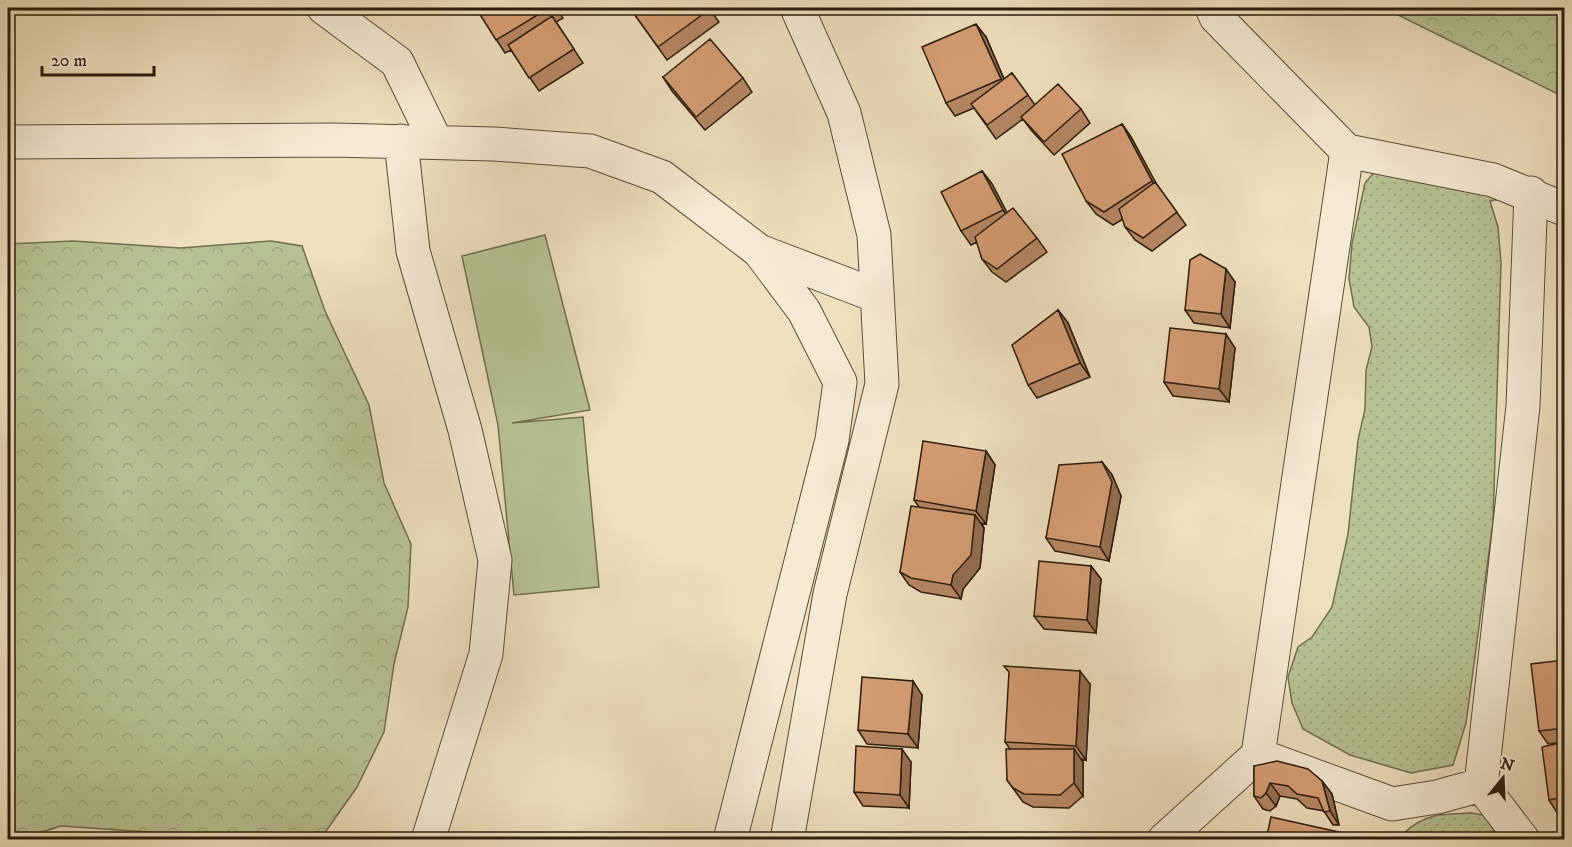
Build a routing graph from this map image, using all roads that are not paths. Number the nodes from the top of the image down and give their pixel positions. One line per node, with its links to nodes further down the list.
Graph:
1 (324, 8): 6 (street)
2 (797, 8): 11 (street)
3 (1212, 8): 7 (street)
4 (401, 141): 5 (street); 6 (street); 14 (street)
5 (8, 142)
6 (436, 142): 10 (street)
7 (1347, 151): 8 (street); 12 (street)
8 (1531, 193): 9 (street); 13 (street)
9 (1564, 209)
10 (759, 251): 11 (street); 15 (street)
11 (877, 296): 16 (street)
12 (1258, 755): 13 (street); 17 (street)
13 (1481, 785): 18 (street)
14 (428, 840)
15 (730, 840)
16 (787, 840)
17 (1164, 840)
18 (1523, 840)

